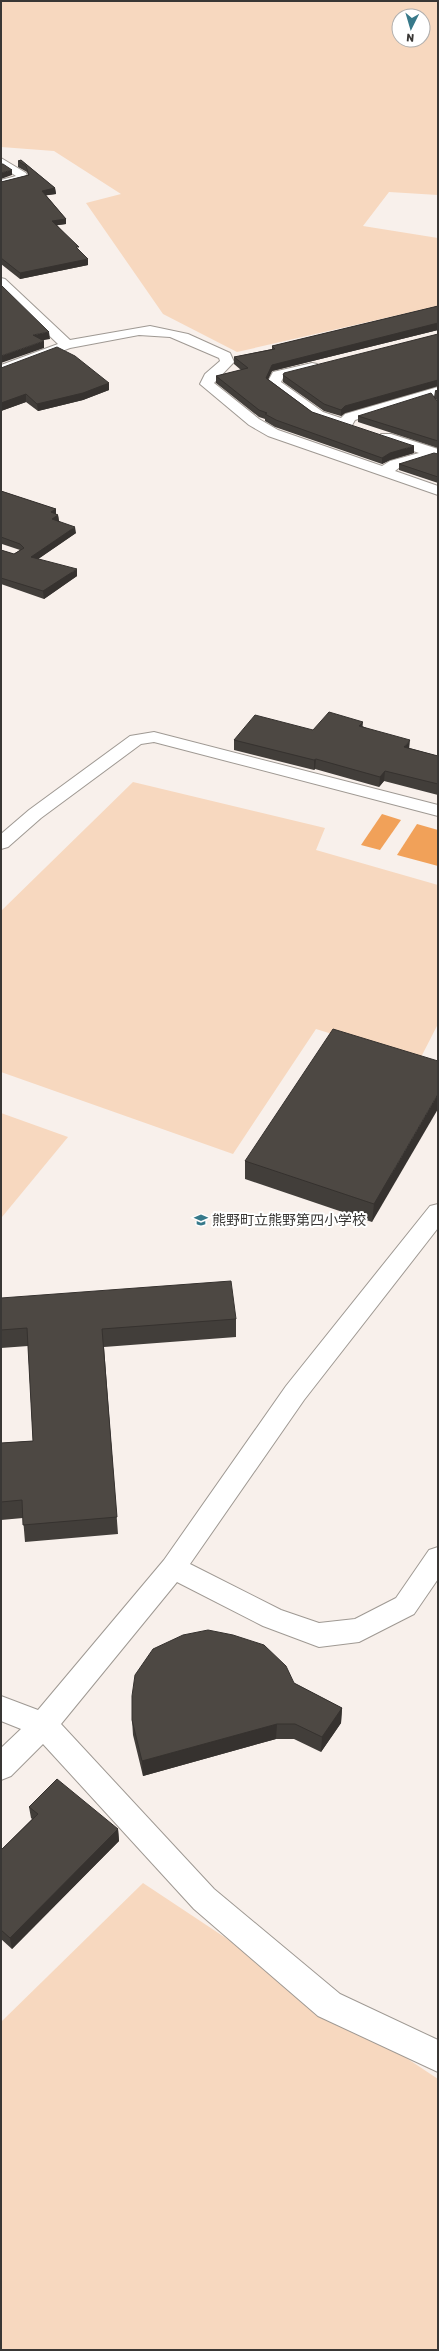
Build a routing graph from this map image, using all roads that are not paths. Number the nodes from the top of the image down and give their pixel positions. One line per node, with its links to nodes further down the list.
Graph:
1 (1, 161): 2 (street)
2 (1, 183)
3 (1, 282): 4 (street)
4 (67, 345): 6 (street); 12 (street)
5 (323, 364): 8 (street)
6 (1, 370)
7 (438, 391): 8 (street)
8 (343, 423): 9 (street)
9 (358, 428)
10 (372, 433): 11 (street)
11 (437, 453): 12 (street)
12 (384, 472): 13 (street)
13 (438, 491)
14 (438, 811): 15 (street)
15 (1, 843)
16 (438, 1212): 18 (street)
17 (438, 1558): 18 (street)
18 (173, 1568): 20 (street)
19 (1, 1708): 20 (street)
20 (43, 1725): 21 (street); 22 (street)
21 (1, 1767)
22 (438, 2056)

